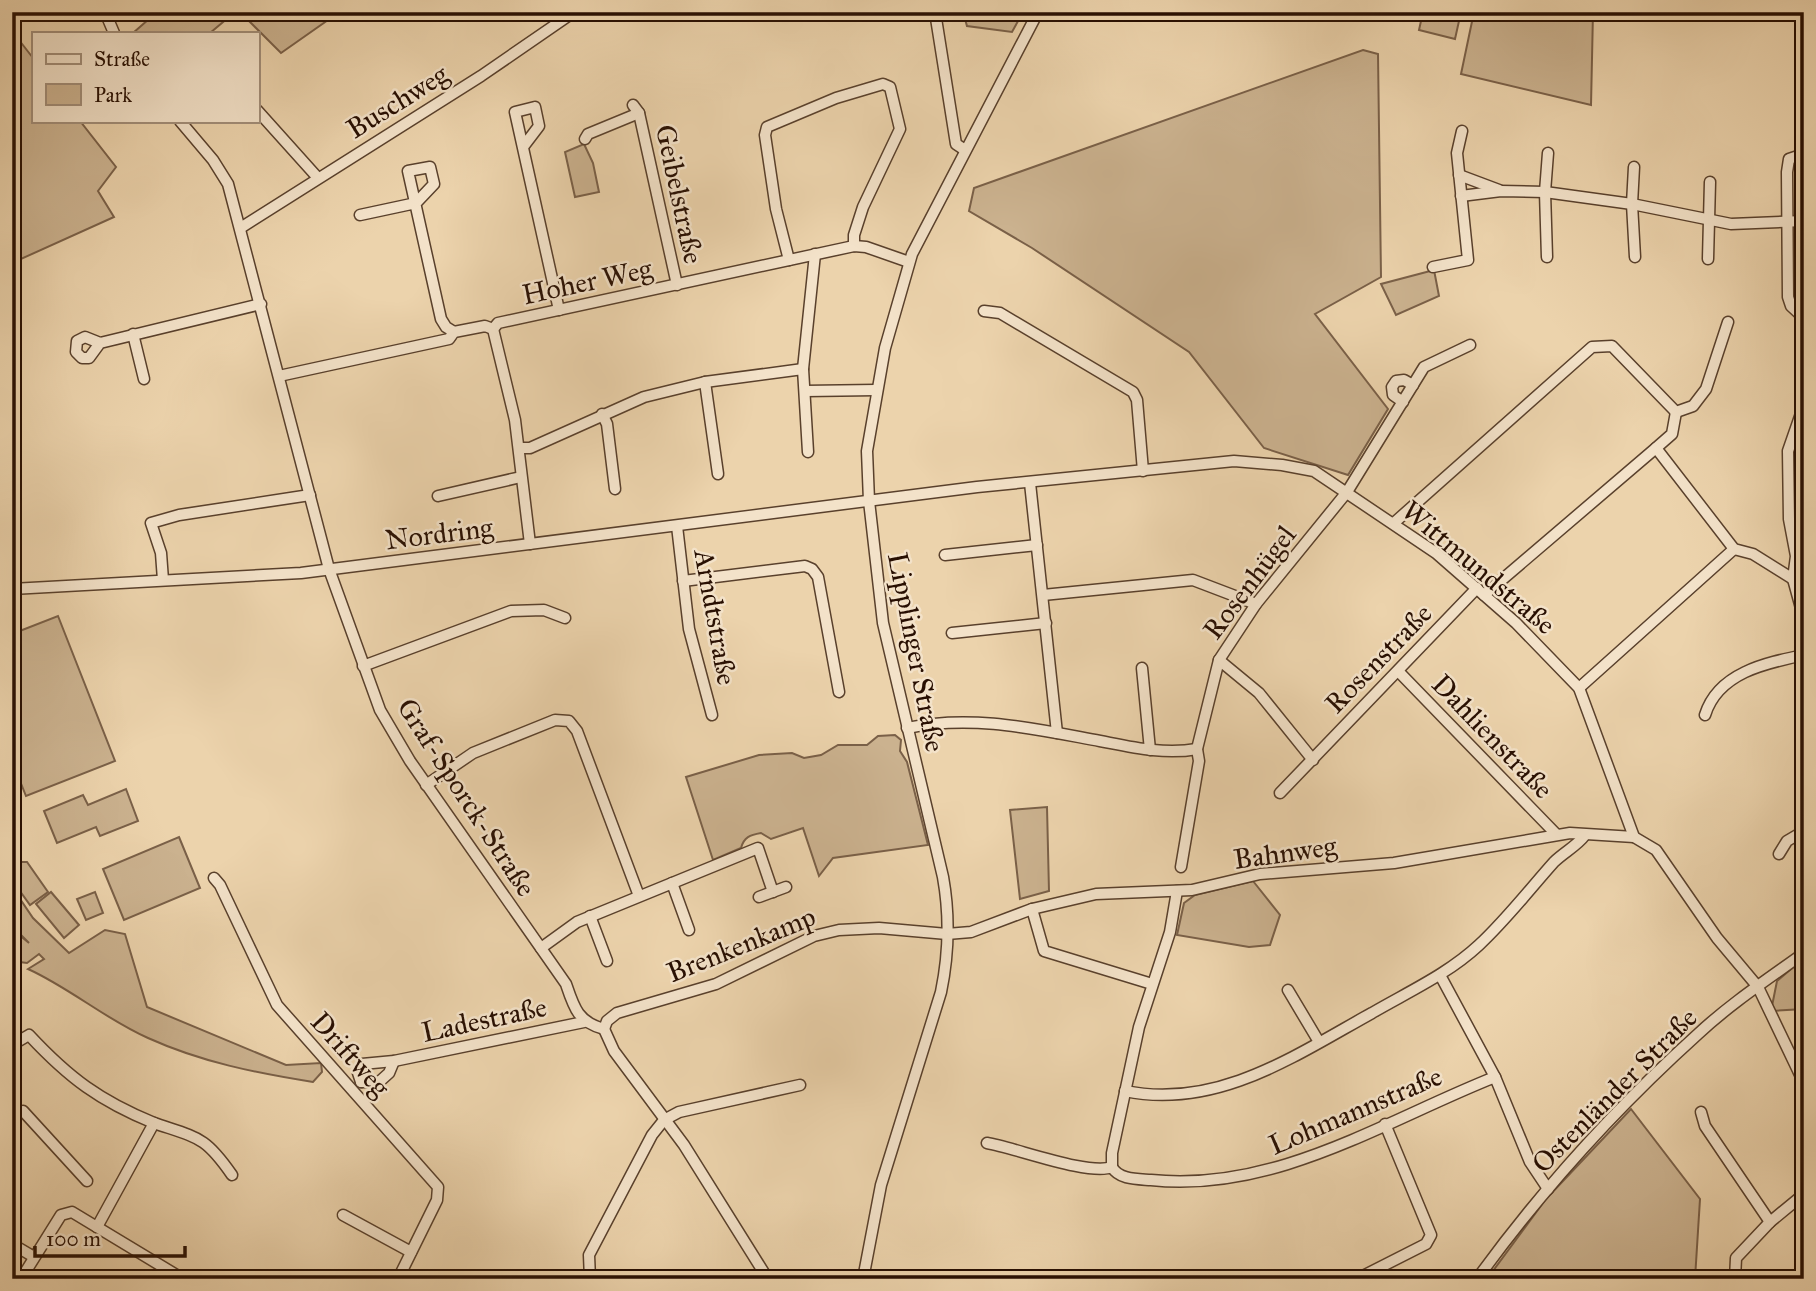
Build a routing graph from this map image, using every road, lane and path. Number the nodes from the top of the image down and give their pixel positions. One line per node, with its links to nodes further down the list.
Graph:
1 (105, 12): 5 (street)
2 (574, 12): 16 (street, Buschweg)
3 (935, 12): 11 (street)
4 (1038, 12): 11 (street, Lipplinger Straße)
5 (114, 32)
6 (259, 112): 16 (street)
7 (181, 122): 26 (street, Graf-Sporck-Straße)
8 (1462, 131): 15 (street)
9 (585, 139): 35 (street, Geibelstraße)
10 (523, 147): 37 (street)
11 (965, 150): 33 (street, Lipplinger Straße)
12 (1548, 153): 19 (street)
13 (1804, 154): 25 (street)
14 (1634, 167): 21 (street)
15 (1459, 175): 18 (street); 20 (street)
16 (318, 178): 26 (street, Buschweg)
17 (1710, 182): 23 (street)
18 (1501, 191): 19 (street); 20 (street)
19 (1545, 192): 21 (street); 29 (street)
20 (1461, 196): 34 (street)
21 (1632, 204): 23 (street); 30 (street)
22 (360, 215): 42 (street)
23 (1707, 220): 25 (street); 31 (street)
24 (1804, 221): 25 (street)
25 (1789, 222): 39 (street)
26 (242, 227): 36 (street, Graf-Sporck-Straße)
27 (854, 246): 28 (street, Hoher Weg); 32 (street); 33 (street, Hoher Weg)
28 (815, 254): 32 (street, Hoher Weg); 46 (street)
29 (1547, 257)
30 (1635, 257)
31 (1708, 259)
32 (789, 260): 35 (street, Hoher Weg)
33 (909, 262): 51 (street, Lipplinger Straße)
34 (1433, 267)
35 (677, 285): 37 (street, Hoher Weg)
36 (261, 304): 43 (street); 47 (street, Graf-Sporck-Straße)
37 (559, 310): 41 (street, Hoher Weg)
38 (984, 311): 60 (street)
39 (1804, 318)
40 (1728, 322): 55 (street)
41 (493, 329): 42 (street, Hoher Weg); 57 (street)
42 (454, 332): 47 (street, Hoher Weg)
43 (132, 334): 44 (street); 48 (street)
44 (100, 343)
45 (1470, 345): 50 (street)
46 (803, 369): 49 (street); 52 (street)
47 (279, 376): 66 (street, Graf-Sporck-Straße)
48 (144, 379)
49 (705, 382): 56 (street); 61 (street)
50 (1413, 385): 53 (street, Rosenhügel); 53 (street)
51 (876, 390): 52 (street); 68 (street, Lipplinger Straße)
52 (805, 391): 59 (street)
53 (1403, 402): 65 (street, Rosenhügel)
54 (1804, 405): 76 (street)
55 (1676, 412): 58 (street, Rosenstraße); 69 (street)
56 (602, 414): 57 (street); 64 (street)
57 (519, 448): 62 (street)
58 (1656, 448): 73 (street); 80 (street, Rosenstraße)
59 (808, 452)
60 (1143, 471): 63 (street, Wittmundstraße); 65 (street, Wittmundstraße)
61 (718, 474)
62 (521, 477): 67 (street); 71 (street)
63 (1030, 482): 68 (street, Wittmundstraße); 72 (street)
64 (615, 489)
65 (1347, 492): 69 (street, Wittmundstraße); 82 (street, Rosenhügel)
66 (310, 495): 75 (street, Graf-Sporck-Straße); 77 (street)
67 (438, 496)
68 (869, 501): 70 (street, Nordring); 96 (street, Lipplinger Straße)
69 (1395, 523): 80 (street, Wittmundstraße)
70 (677, 526): 71 (street, Nordring); 78 (street, Arndtstraße)
71 (530, 544): 75 (street, Nordring)
72 (1037, 545): 74 (street); 81 (street)
73 (1734, 549): 76 (street); 92 (street)
74 (945, 555)
75 (329, 569): 77 (street, Nordring); 89 (street, Graf-Sporck-Straße)
76 (1793, 579): 84 (street)
77 (163, 580): 79 (street, Nordring)
78 (683, 581): 93 (street); 94 (street, Arndtstraße)
79 (12, 589)
80 (1480, 591): 91 (street, Rosenstraße); 92 (street, Wittmundstraße)
81 (1043, 594): 82 (street); 85 (street)
82 (1256, 604): 88 (street, Rosenhügel)
83 (565, 618): 89 (street)
84 (1804, 619)
85 (1046, 623): 86 (street); 97 (street)
86 (952, 633)
87 (1804, 654): 95 (street)
88 (1219, 660): 98 (street, Rosenhügel); 100 (street)
89 (363, 666): 101 (street, Graf-Sporck-Straße)
90 (1142, 668): 99 (street)
91 (1398, 671): 100 (street, Rosenstraße); 104 (street, Dahlienstraße)
92 (1579, 688): 106 (street, Wittmundstraße)
93 (839, 692)
94 (712, 715)
95 (1705, 715)
96 (906, 728): 97 (street); 119 (street, Lipplinger Straße)
97 (1057, 733): 99 (street)
98 (1196, 749): 99 (street); 108 (street, Rosenhügel)
99 (1150, 750)
100 (1313, 760): 102 (street, Rosenstraße)
101 (426, 785): 114 (street); 120 (street, Graf-Sporck-Straße)
102 (1280, 793)
103 (1804, 831): 107 (street)
104 (1556, 834): 105 (street, Bahnweg); 112 (street, Bahnweg)
105 (1585, 835): 106 (street, Bahnweg); 123 (street)
106 (1634, 837): 125 (street)
107 (1779, 855)
108 (1181, 867)
109 (214, 878): 135 (street, Driftweg)
110 (672, 883): 113 (street); 114 (street); 118 (street)
111 (786, 887): 113 (street)
112 (1177, 891): 116 (street, Bahnweg); 124 (street)
113 (773, 892): 115 (street)
114 (639, 896): 117 (street)
115 (759, 897)
116 (1032, 909): 119 (street, Bahnweg); 124 (street)
117 (590, 916): 120 (street); 122 (street)
118 (690, 930)
119 (947, 934): 128 (street, Brenkenkamp); 159 (street, Lipplinger Straße)
120 (541, 948): 127 (street, Graf-Sporck-Straße)
121 (1804, 953): 125 (street, Ostenländer Straße)
122 (607, 961)
123 (1440, 975): 129 (street); 132 (street)
124 (1152, 984): 136 (street)
125 (1758, 987): 133 (street); 146 (street, Ostenländer Straße)
126 (1288, 990): 129 (street)
127 (584, 1021): 128 (street); 131 (street, Ladestraße)
128 (604, 1029): 139 (street)
129 (1319, 1042): 136 (street)
130 (12, 1045): 140 (street)
131 (394, 1061): 135 (street, Ladestraße); 135 (street, Ladestraße)
132 (1495, 1077): 141 (street, Lohmannstraße); 146 (street)
133 (1804, 1083)
134 (800, 1085): 139 (street)
135 (357, 1086): 152 (street, Driftweg)
136 (1125, 1091): 143 (street)
137 (23, 1111): 145 (street)
138 (1701, 1112): 149 (street)
139 (664, 1120): 157 (street); 158 (street)
140 (154, 1123): 144 (street); 150 (street)
141 (1385, 1124): 143 (street, Lohmannstraße); 161 (street)
142 (987, 1143): 143 (street, Lohmannstraße)
143 (1112, 1167)
144 (232, 1175)
145 (87, 1181)
146 (1548, 1189): 162 (street, Ostenländer Straße)
147 (1804, 1194): 149 (street)
148 (343, 1215): 152 (street)
149 (1770, 1222): 163 (street)
150 (97, 1227): 153 (street); 155 (street)
151 (12, 1244): 153 (street)
152 (411, 1252): 156 (street, Driftweg)
153 (34, 1258): 154 (street)
154 (21, 1279)
155 (183, 1279)
156 (398, 1279)
157 (590, 1279)
158 (772, 1279)
159 (863, 1279): 160 (street)
160 (871, 1279)
161 (1357, 1279)
162 (1477, 1279)
163 (1735, 1279)

